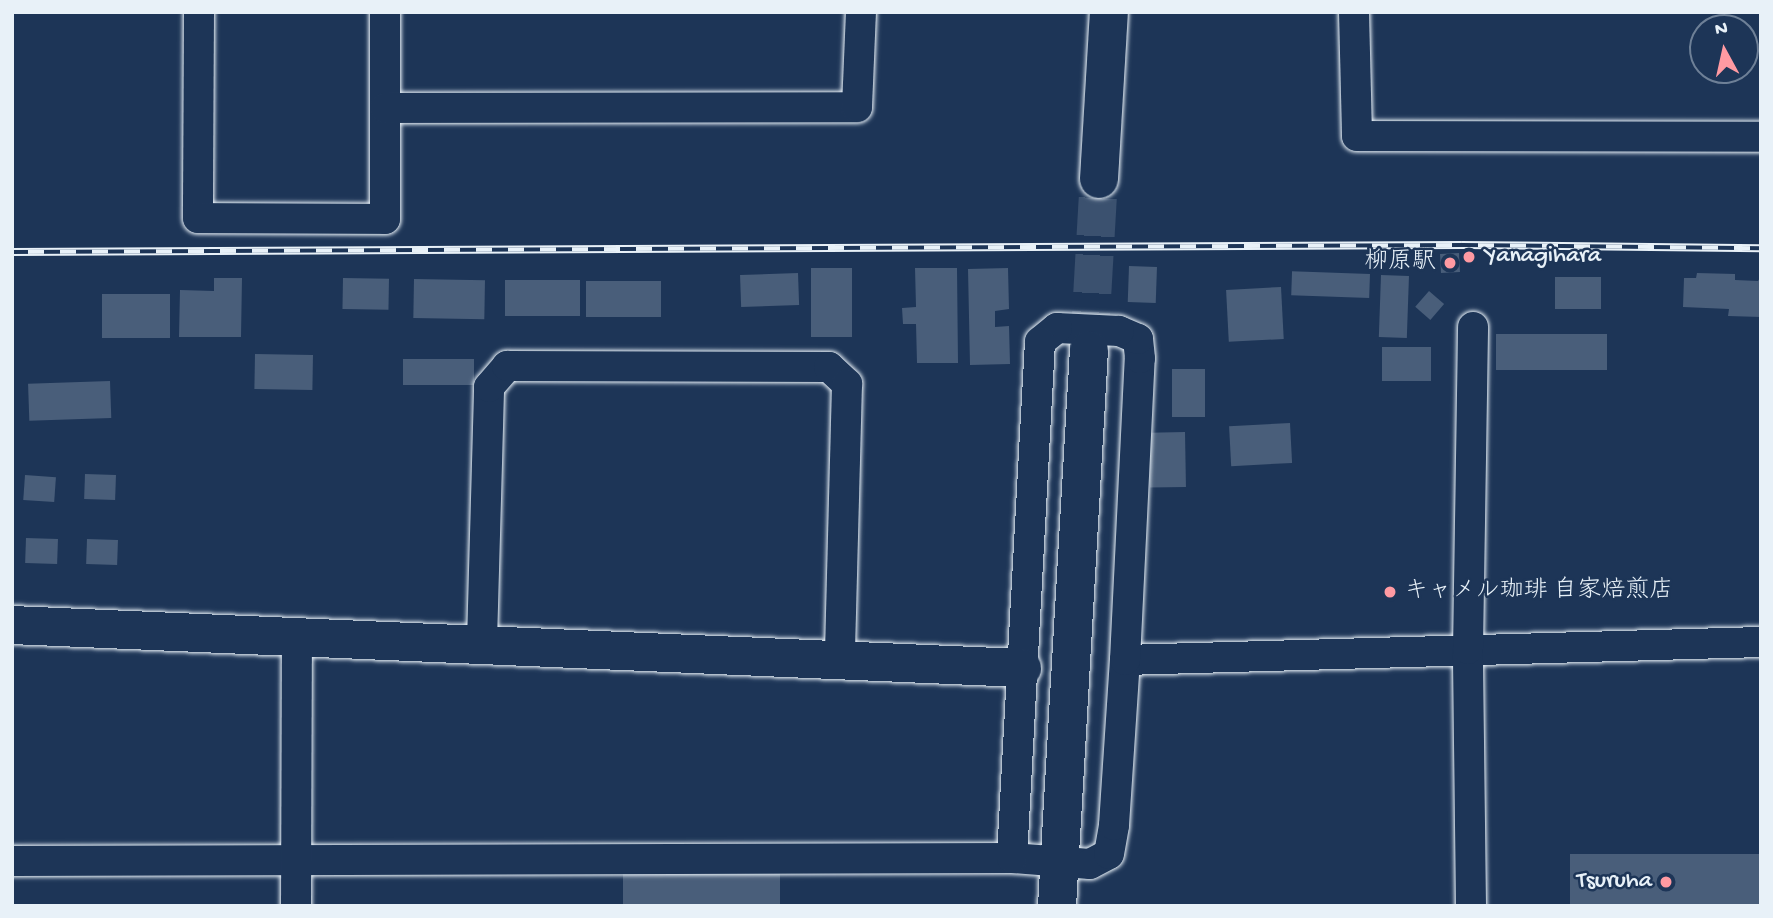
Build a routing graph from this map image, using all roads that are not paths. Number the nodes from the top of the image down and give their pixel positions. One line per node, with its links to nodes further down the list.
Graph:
1 (199, 12): 6 (street)
2 (385, 12): 6 (street)
3 (862, 12): 6 (street)
4 (1108, 12): 8 (street)
5 (1354, 12): 7 (street)
6 (385, 108)
7 (1761, 136)
8 (1099, 179)
9 (1473, 327): 15 (street)
10 (1089, 350): 22 (street)
11 (12, 625): 12 (street)
12 (298, 637): 13 (street); 21 (street)
13 (482, 642): 16 (street); 16 (street)
14 (1761, 642): 15 (street)
15 (1468, 649): 17 (street); 25 (street)
16 (841, 657): 18 (street)
17 (1125, 660): 18 (street); 22 (street)
18 (1022, 668): 19 (street)
19 (1012, 858): 21 (street); 22 (street)
20 (12, 861): 21 (street)
21 (296, 861): 23 (street)
22 (1060, 864): 24 (street)
23 (296, 906)
24 (1058, 906)
25 (1471, 906)

